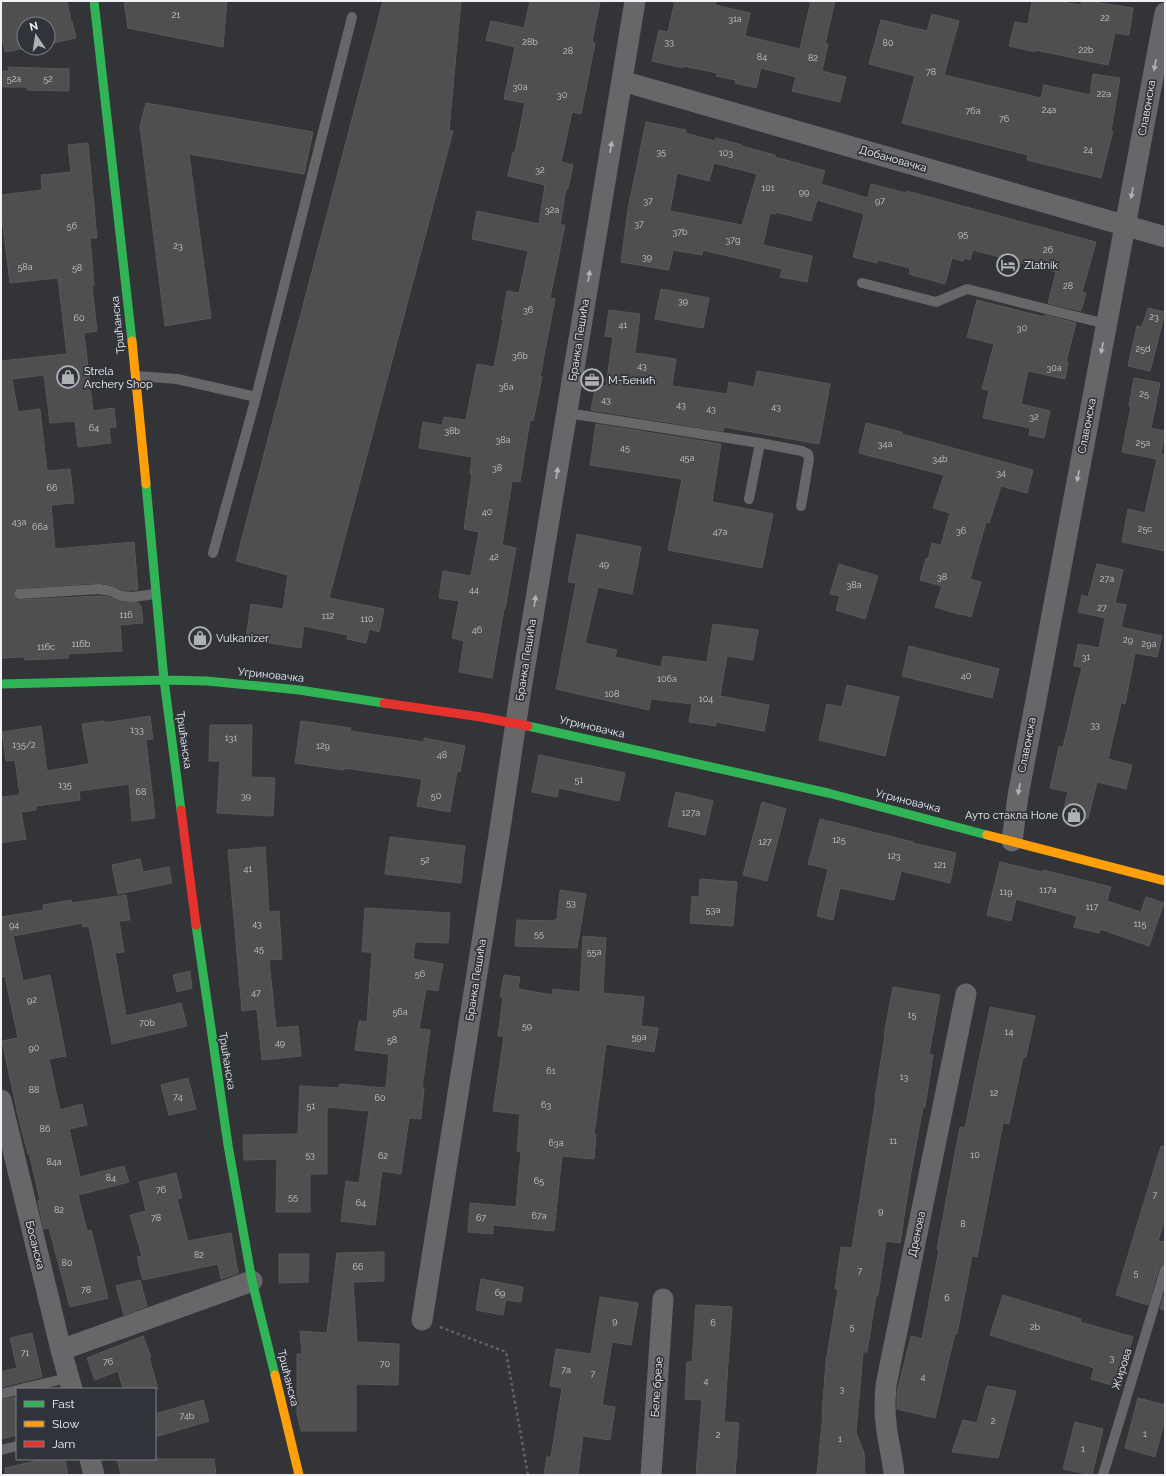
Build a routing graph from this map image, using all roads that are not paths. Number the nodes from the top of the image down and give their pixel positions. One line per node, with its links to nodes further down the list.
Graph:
1 (94, 1): 10 (street, Тршћанска)
2 (635, 1): 5 (street, Бранка Пешића)
3 (1165, 13): 6 (street, Славонска, one-way to 6)
4 (352, 17): 11 (lane)
5 (622, 82): 6 (street, Добановачка); 12 (street, Бранка Пешића, one-way to 5)
6 (1125, 225): 7 (street, Добановачка); 9 (street, Славонска)
7 (1165, 237)
8 (862, 283): 9 (lane)
9 (1106, 324): 22 (street, Славонска, one-way to 22)
10 (136, 376): 11 (lane); 18 (street, Тршћанска)
11 (256, 397): 16 (lane)
12 (567, 413): 13 (lane); 21 (street, Бранка Пешића, one-way to 12)
13 (760, 443): 14 (lane); 15 (lane)
14 (749, 499)
15 (800, 506)
16 (213, 553)
17 (19, 594): 18 (lane)
18 (156, 594): 19 (street, Тршћанска)
19 (164, 680): 20 (street, Угриновачка); 21 (street, Угриновачка); 27 (street, Тршћанска)
20 (1, 684)
21 (516, 723): 22 (street, Угриновачка); 29 (street, Бранка Пешића)
22 (1012, 841): 23 (street, Угриновачка)
23 (1165, 880)
24 (966, 994): 41 (street, Дренова)
25 (1, 1100): 30 (street, Босанска)
26 (1165, 1270): 42 (lane, Жирова)
27 (252, 1282): 30 (street); 39 (street, Тршћанска)
28 (662, 1299): 40 (street, Беле брезе)
29 (422, 1320)
30 (61, 1350): 31 (street, Босанска)
31 (70, 1383): 32 (lane)
32 (28, 1388)
33 (16, 1390): 34 (lane)
34 (1, 1394)
35 (16, 1446): 36 (lane)
36 (1, 1450)
37 (90, 1460): 38 (street)
38 (94, 1475)
39 (299, 1475)
40 (651, 1475)
41 (894, 1475)
42 (1103, 1475)

